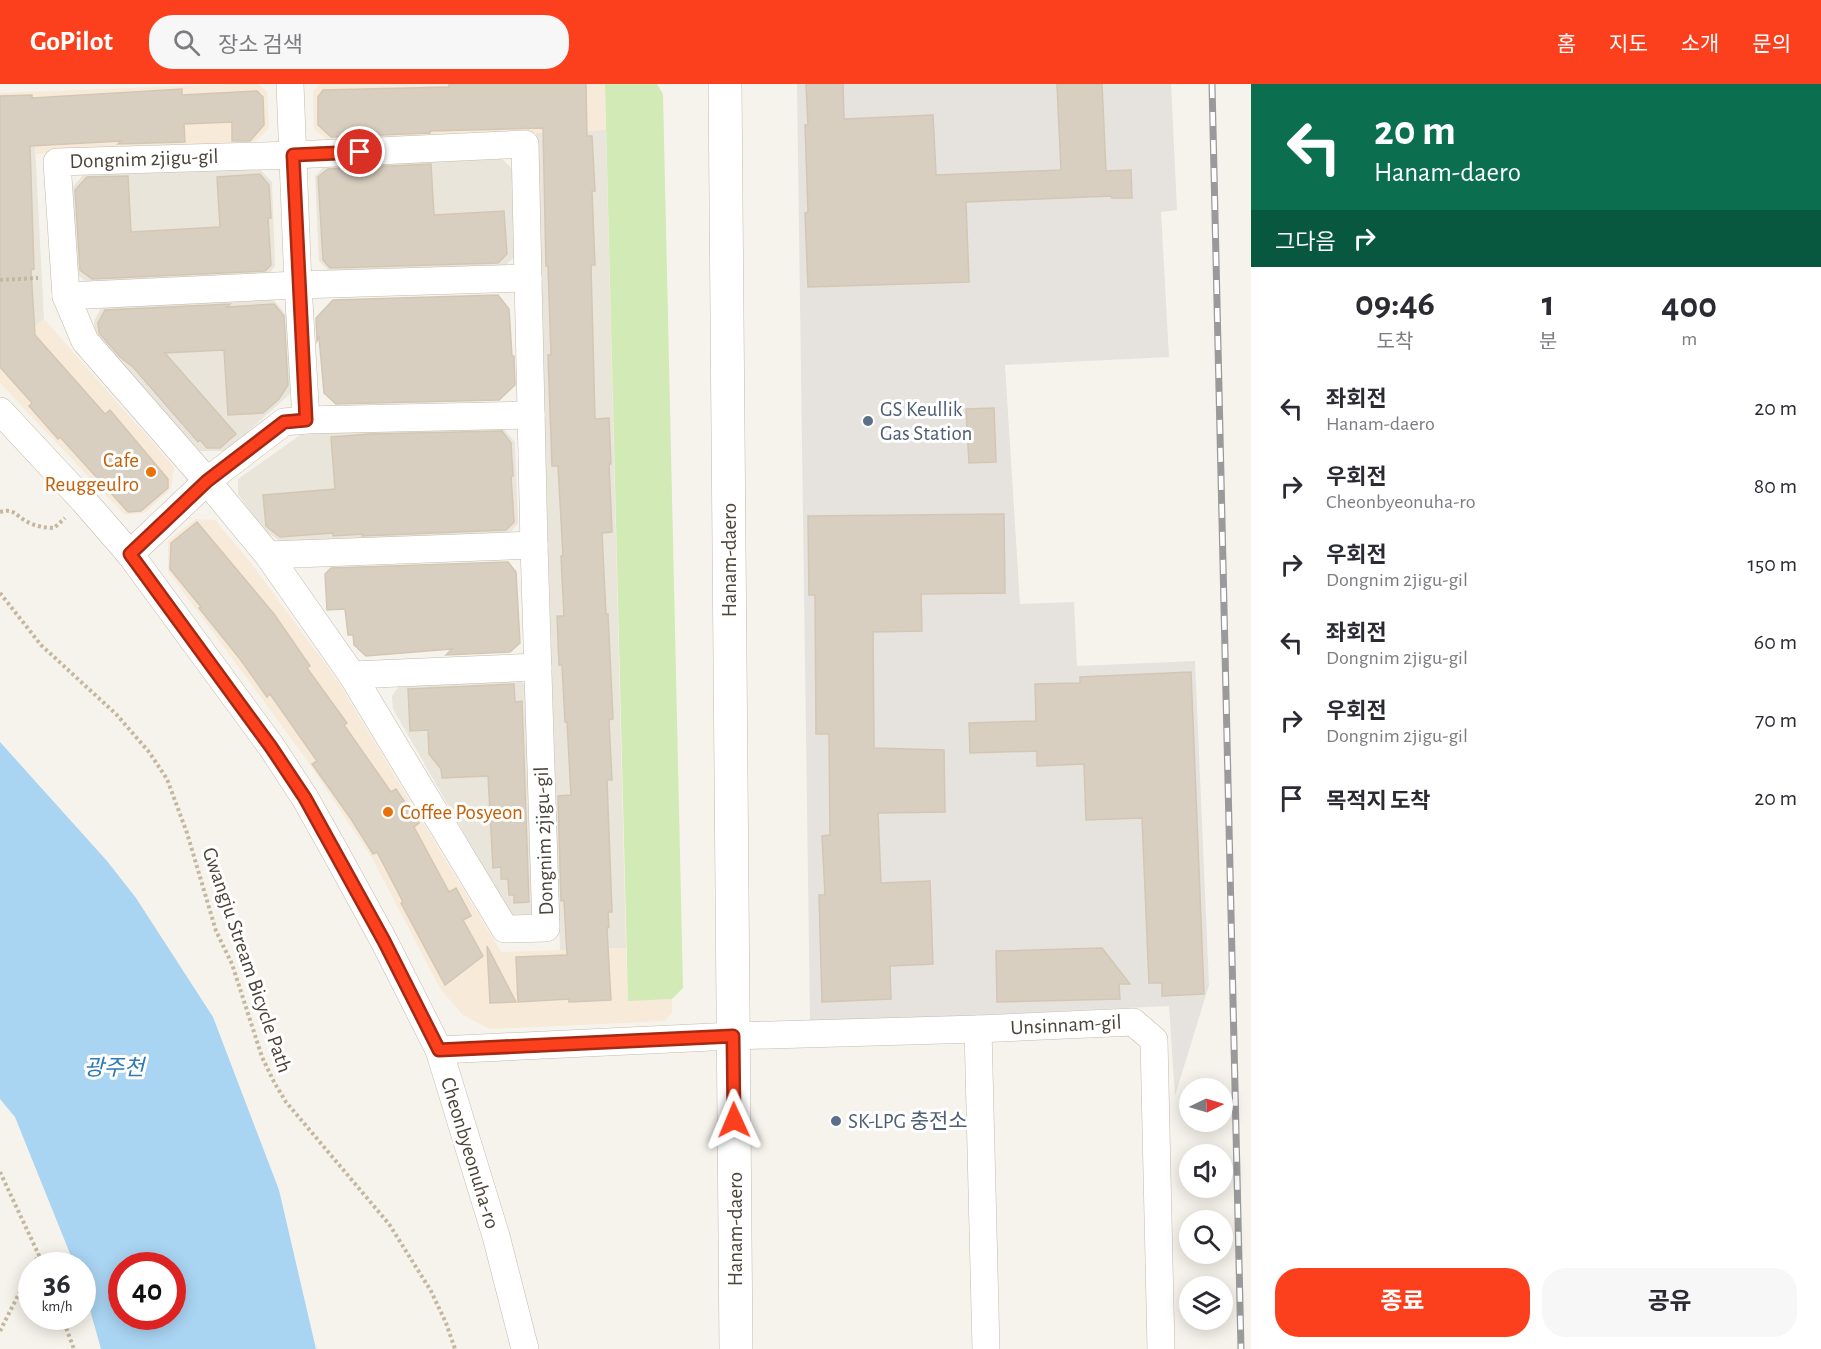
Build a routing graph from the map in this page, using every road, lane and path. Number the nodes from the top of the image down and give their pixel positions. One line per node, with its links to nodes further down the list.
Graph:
1 (290, 84): 3 (street)
2 (725, 84): 21 (street, Hanam-daero)
3 (293, 155): 4 (street, Dongnim 2jigu-gil); 6 (street); 7 (street, Dongnim 2jigu-gil)
4 (528, 278): 6 (street); 9 (street, Dongnim 2jigu-gil)
5 (0, 280): 7 (path)
6 (298, 285): 7 (street); 10 (street)
7 (66, 296): 11 (street, Dongnim 2jigu-gil)
8 (0, 411): 12 (street, Cheonbyeonuha-ro)
9 (531, 415): 10 (street); 14 (street, Dongnim 2jigu-gil)
10 (306, 420): 11 (street)
11 (207, 481): 15 (street); 16 (street, Dongnim 2jigu-gil)
12 (83, 500): 13 (path); 15 (street, Cheonbyeonuha-ro)
13 (0, 512)
14 (534, 545): 16 (street); 18 (street, Dongnim 2jigu-gil)
15 (130, 554): 22 (street, Cheonbyeonuha-ro)
16 (268, 555): 19 (street, Dongnim 2jigu-gil)
17 (0, 592): 29 (path, Gwangju Stream Bicycle Path)
18 (538, 667): 19 (street); 19 (street, Dongnim 2jigu-gil)
19 (352, 675)
20 (978, 1029): 21 (street, Unsinnam-gil); 32 (street); 33 (street, Unsinnam-gil)
21 (733, 1036): 22 (street); 31 (street, Hanam-daero)
22 (439, 1050): 30 (street, Cheonbyeonuha-ro)
23 (0, 1172): 24 (path)
24 (39, 1252)
25 (18, 1295): 27 (path)
26 (67, 1330): 28 (path)
27 (0, 1331)
28 (74, 1349)
29 (454, 1349)
30 (525, 1349)
31 (736, 1349)
32 (986, 1349)
33 (1161, 1349)

